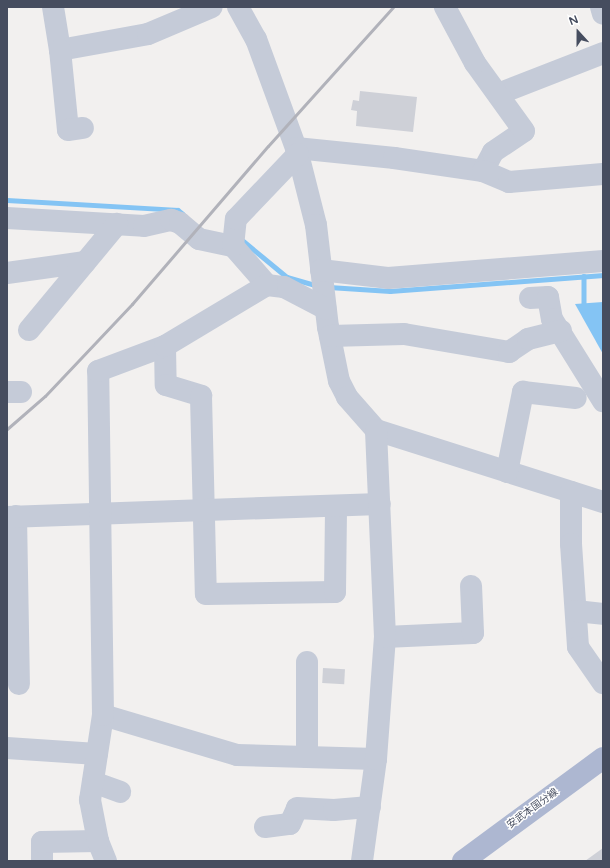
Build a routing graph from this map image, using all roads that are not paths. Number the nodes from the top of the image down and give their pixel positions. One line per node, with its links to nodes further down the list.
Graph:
1 (53, 7): 7 (street)
2 (212, 7): 7 (street)
3 (238, 7): 11 (street)
4 (445, 7): 9 (street)
5 (600, 7): 6 (street)
6 (603, 14)
7 (60, 50): 10 (street)
8 (603, 53): 9 (street)
9 (498, 94): 12 (street)
10 (83, 128)
11 (297, 151): 12 (street); 16 (street); 19 (street)
12 (483, 171): 13 (street)
13 (603, 174)
14 (7, 218): 15 (street)
15 (117, 224): 16 (street); 18 (street)
16 (233, 246): 21 (street)
17 (603, 261): 19 (street)
18 (85, 262): 20 (street); 24 (street)
19 (322, 270): 23 (street)
20 (7, 273)
21 (267, 285): 23 (street); 27 (street)
22 (530, 298): 25 (street)
23 (326, 309): 26 (street)
24 (29, 330)
25 (561, 332): 26 (street); 29 (street)
26 (330, 336): 30 (street)
27 (165, 346): 36 (street); 37 (street)
28 (576, 398): 31 (street)
29 (603, 401)
30 (376, 430): 31 (street); 34 (street)
31 (507, 472): 32 (street)
32 (571, 492): 33 (street); 41 (street)
33 (603, 502)
34 (380, 504): 35 (street); 43 (street)
35 (336, 506): 36 (street); 36 (street)
36 (205, 511): 37 (street)
37 (101, 515): 38 (street); 47 (street)
38 (12, 517): 39 (street)
39 (12, 569): 46 (street)
40 (471, 586): 43 (street)
41 (576, 611): 42 (street); 45 (street)
42 (603, 614)
43 (385, 637): 52 (street)
44 (307, 662): 50 (street)
45 (603, 682)
46 (19, 684)
47 (103, 715): 49 (street); 50 (street)
48 (7, 748): 49 (street)
49 (97, 754): 53 (street)
50 (307, 757): 52 (street)
51 (603, 758): 61 (main road, 安武本国分線)
52 (376, 759): 55 (street)
53 (93, 782): 54 (street); 57 (street)
54 (120, 792)
55 (370, 807): 56 (street); 60 (street)
56 (265, 828)
57 (98, 841): 58 (street); 59 (street)
58 (42, 861)
59 (106, 861)
60 (362, 861)
61 (462, 861)

